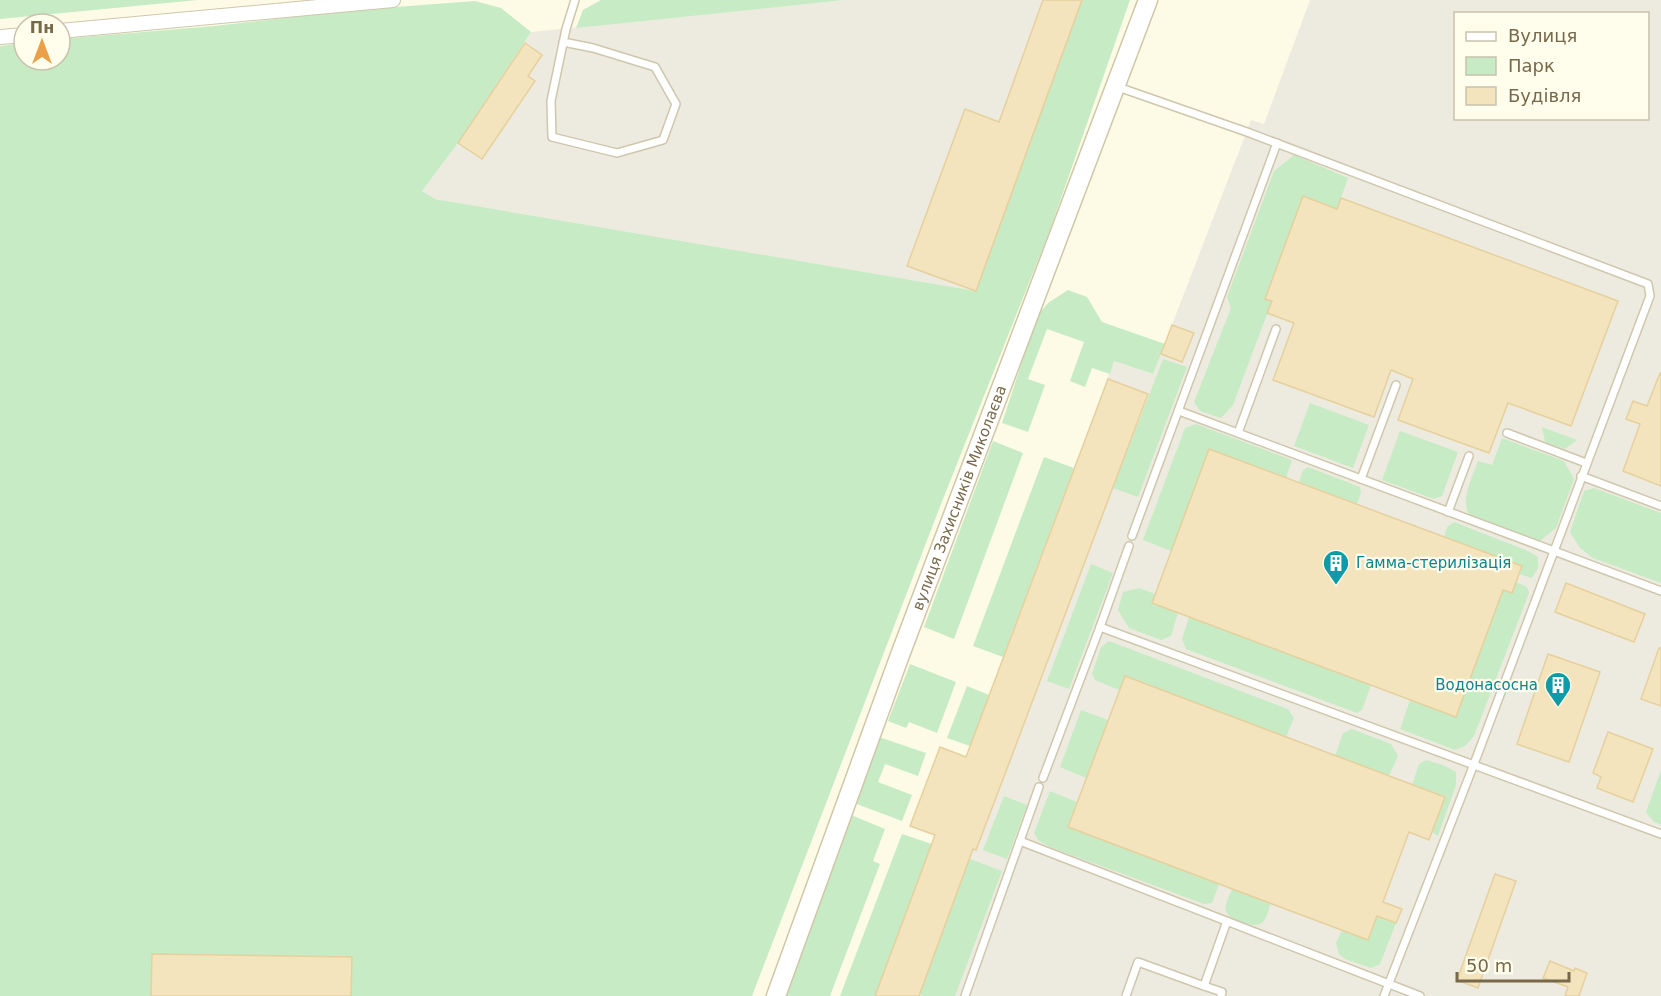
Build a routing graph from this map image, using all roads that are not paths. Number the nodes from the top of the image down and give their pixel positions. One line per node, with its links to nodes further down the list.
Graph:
1 (393, 0): 4 (street)
2 (575, 0): 5 (lane)
3 (1148, 0): 6 (street, вулиця Захисників Миколаєва)
4 (72, 30)
5 (563, 42): 5 (lane)
6 (1116, 87): 7 (lane); 32 (street, вулиця Захисників Миколаєва)
7 (1277, 143): 10 (lane); 14 (lane)
8 (1276, 329): 11 (lane)
9 (1396, 385): 16 (lane)
10 (1179, 411): 11 (lane); 19 (lane)
11 (1238, 433): 16 (lane)
12 (1507, 433): 14 (lane)
13 (1469, 456): 18 (lane)
14 (1587, 463): 15 (lane)
15 (1581, 476): 17 (lane); 21 (lane)
16 (1361, 479): 18 (lane)
17 (1661, 506)
18 (1448, 512): 21 (lane)
19 (1132, 536)
20 (1129, 546): 23 (lane)
21 (1553, 552): 22 (lane); 24 (lane)
22 (1661, 591)
23 (1100, 627): 24 (lane); 25 (lane)
24 (1474, 764): 27 (lane); 30 (lane)
25 (1043, 778)
26 (1039, 787): 28 (lane)
27 (1661, 834)
28 (1020, 841): 29 (lane); 33 (lane)
29 (1227, 921): 30 (lane); 31 (lane)
30 (1388, 983): 36 (lane); 37 (lane)
31 (1204, 986): 34 (lane); 35 (lane)
32 (776, 996)
33 (965, 996)
34 (1126, 996)
35 (1221, 996)
36 (1384, 996)
37 (1420, 996)

